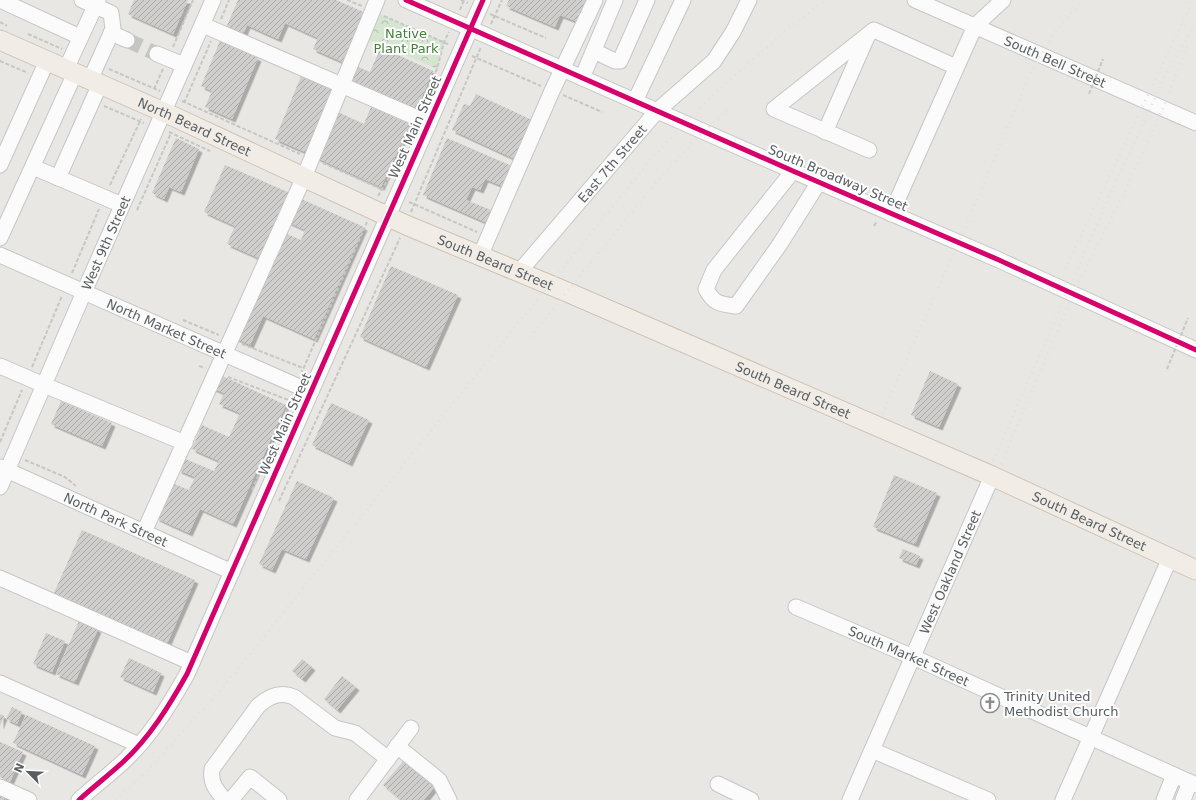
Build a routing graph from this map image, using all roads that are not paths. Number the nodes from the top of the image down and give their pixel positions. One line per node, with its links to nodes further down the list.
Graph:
1 (0, 0): 20 (street)
2 (214, 0): 14 (street, West 9th Street)
3 (406, 0): 16 (street, South Broadway Street)
4 (595, 0): 27 (street)
5 (615, 0): 22 (street)
6 (647, 0): 22 (street)
7 (683, 0): 31 (street)
8 (749, 0): 33 (street, East 7th Street)
9 (915, 0): 15 (street, South Bell Street)
10 (1002, 0): 15 (street)
11 (92, 2): 18 (street); 20 (street)
12 (481, 4): 16 (street, West Main Street)
13 (375, 6): 30 (street)
14 (203, 25): 25 (street, West 9th Street); 30 (street)
15 (975, 26): 26 (street); 35 (street, South Bell Street)
16 (470, 28): 27 (street, South Broadway Street); 34 (street, West Main Street)
17 (4, 33): 24 (main road, North Beard Street)
18 (111, 33): 21 (street); 28 (street)
19 (867, 35): 26 (street); 36 (street); 36 (street)
20 (80, 37): 28 (street)
21 (127, 40)
22 (594, 51): 29 (street)
23 (162, 56): 25 (street)
24 (47, 61): 28 (main road, North Beard Street); 38 (street)
25 (184, 65): 32 (street, West 9th Street)
26 (956, 67): 45 (street)
27 (563, 69): 29 (street, South Broadway Street); 49 (street)
28 (85, 75): 32 (main road, North Beard Street); 39 (street); 42 (street)
29 (582, 78): 31 (street, South Broadway Street)
30 (342, 85): 34 (street); 41 (street)
31 (635, 101): 33 (street, South Broadway Street)
32 (155, 108): 41 (main road, North Beard Street); 44 (street, West 9th Street)
33 (657, 111): 40 (street, South Broadway Street); 50 (street, East 7th Street)
34 (429, 123): 46 (street, West Main Street)
35 (1196, 123)
36 (826, 132): 37 (street)
37 (869, 150)
38 (0, 165)
39 (33, 167): 42 (street); 47 (street)
40 (793, 171): 43 (street, South Broadway Street); 43 (street)
41 (304, 177): 46 (main road, North Beard Street); 53 (street)
42 (58, 178): 44 (street)
43 (819, 182): 45 (street, South Broadway Street)
44 (122, 205): 51 (street, West 9th Street)
45 (891, 214): 52 (street, South Broadway Street)
46 (385, 223): 49 (main road, South Beard Street); 56 (street, West Main Street)
47 (0, 238)
48 (0, 255): 51 (street, North Market Street)
49 (480, 256): 50 (main road, South Beard Street)
50 (519, 272): 59 (main road, South Beard Street)
51 (84, 292): 53 (street, North Market Street); 55 (street, West 9th Street)
52 (1196, 350)
53 (224, 354): 56 (street, North Market Street); 57 (street)
54 (0, 366): 55 (street)
55 (44, 386): 57 (street); 58 (street, West 9th Street)
56 (311, 392): 64 (street, West Main Street)
57 (185, 443): 61 (street)
58 (4, 469): 60 (street, West 9th Street); 61 (street, North Park Street)
59 (992, 476): 62 (main road, South Beard Street); 67 (street, West Oakland Street)
60 (0, 487)
61 (144, 532): 64 (street, North Park Street)
62 (1170, 558): 63 (main road, South Beard Street); 71 (street)
63 (1196, 570)
64 (232, 572): 68 (street, West Main Street)
65 (0, 578): 68 (street)
66 (796, 607): 67 (street, South Market Street)
67 (913, 657): 71 (street, South Market Street); 74 (street, West Oakland Street)
68 (192, 663): 72 (street, West Main Street)
69 (0, 683): 72 (street)
70 (411, 728): 73 (street)
71 (1091, 737): 76 (street, South Market Street); 90 (street)
72 (139, 745): 81 (street, West Main Street)
73 (397, 746): 75 (street); 86 (street)
74 (872, 750): 88 (street, West Oakland Street); 89 (street)
75 (388, 759): 82 (street); 85 (street)
76 (1174, 775): 78 (street, South Market Street); 91 (street)
77 (718, 784): 87 (street)
78 (1193, 784): 92 (street)
79 (0, 787): 80 (street)
80 (29, 800)
81 (78, 800)
82 (225, 800)
83 (231, 800): 84 (street)
84 (279, 800)
85 (357, 800)
86 (449, 800)
87 (751, 800)
88 (850, 800)
89 (988, 800)
90 (1063, 800)
91 (1164, 800)
92 (1183, 800)

